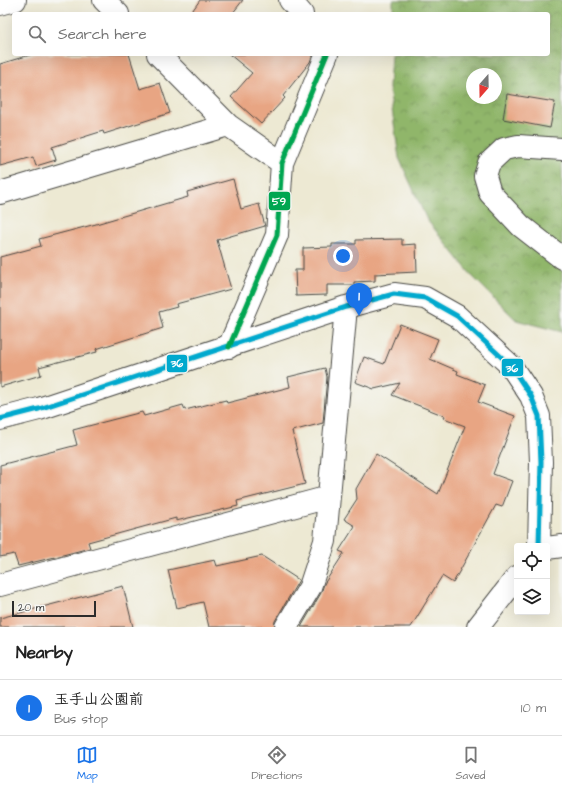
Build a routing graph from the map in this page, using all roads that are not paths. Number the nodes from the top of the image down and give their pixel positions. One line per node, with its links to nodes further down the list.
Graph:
1 (15, 0): 4 (street)
2 (104, 0): 5 (street)
3 (290, 0): 6 (street)
4 (0, 4)
5 (116, 12)
6 (300, 12)
7 (160, 56): 9 (street)
8 (325, 56): 11 (street)
9 (228, 125): 11 (street); 12 (street)
10 (562, 149): 13 (street)
11 (282, 163): 15 (street)
12 (0, 193)
13 (562, 258)
14 (346, 307): 15 (street); 17 (street); 18 (street)
15 (229, 347): 16 (street)
16 (0, 419)
17 (329, 497): 22 (street); 23 (street)
18 (539, 543)
19 (562, 546): 20 (street)
20 (550, 548)
21 (515, 579): 24 (street)
22 (0, 585)
23 (286, 627)
24 (478, 627)

